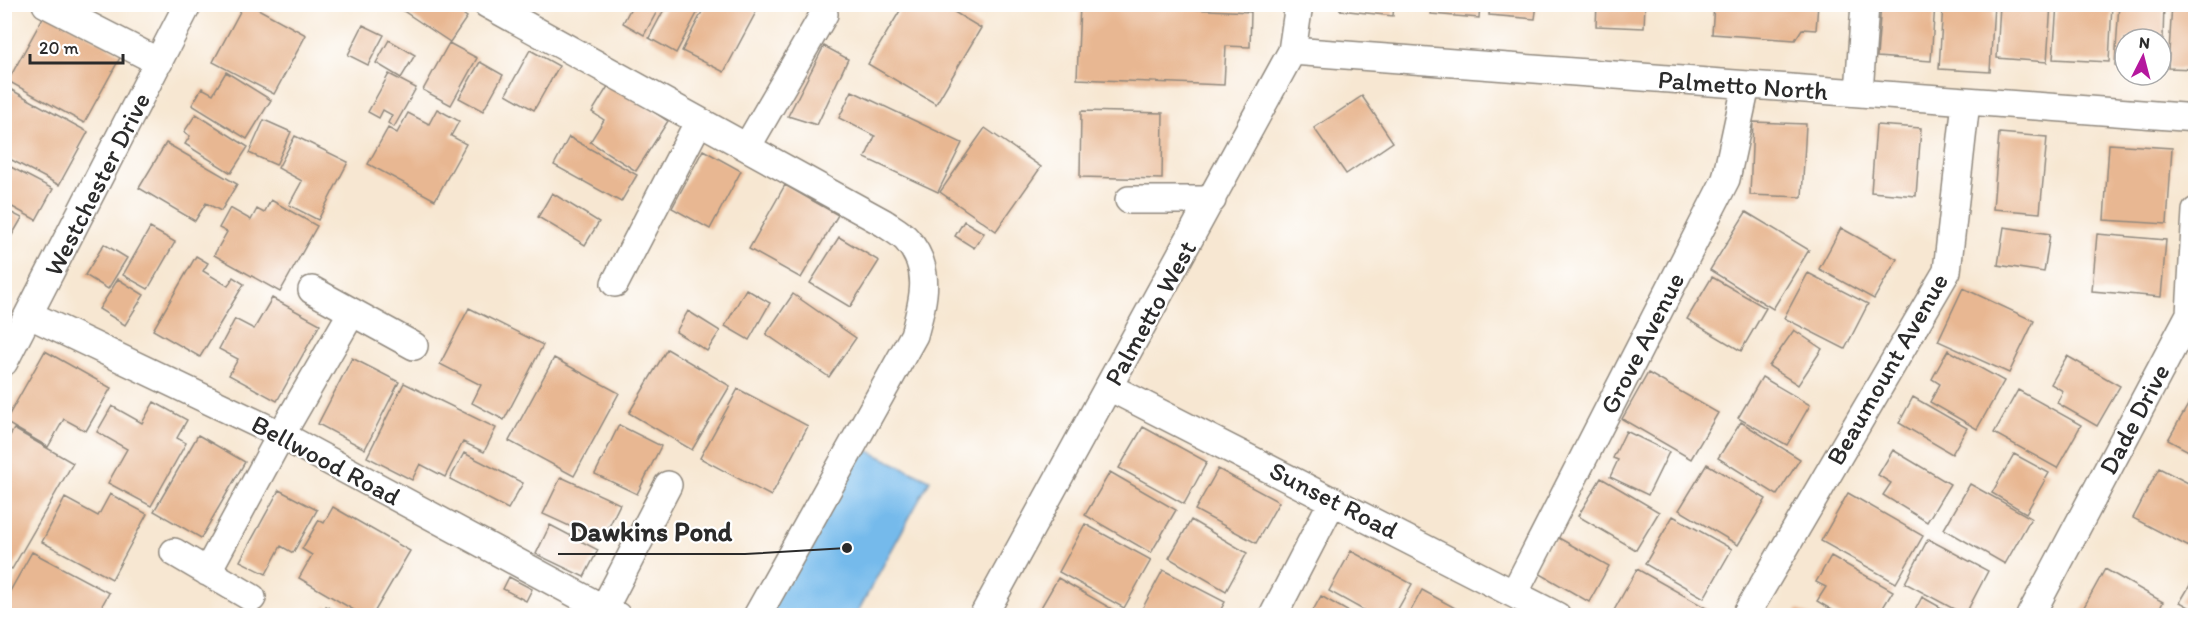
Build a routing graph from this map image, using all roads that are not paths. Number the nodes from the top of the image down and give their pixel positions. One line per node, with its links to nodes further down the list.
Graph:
1 (46, 4): 8 (street)
2 (188, 4): 8 (street, Westchester Drive)
3 (487, 4): 13 (street)
4 (1299, 4): 7 (street, Palmetto West)
5 (1865, 4): 10 (street)
6 (824, 15): 14 (street)
7 (1292, 51): 9 (street, Palmetto North); 16 (street, Palmetto West)
8 (159, 62): 21 (street, Westchester Drive)
9 (1746, 86): 10 (street, Palmetto North); 30 (street, Grove Avenue)
10 (1859, 93): 11 (street, Palmetto North)
11 (1966, 102): 12 (street, Palmetto North); 37 (street, Beaumount Avenue)
12 (2196, 118)
13 (699, 121): 14 (street); 18 (street)
14 (747, 147): 33 (street)
15 (1129, 200): 16 (street)
16 (1212, 200): 24 (street, Palmetto West)
17 (2196, 211): 38 (street, Dade Drive)
18 (615, 283)
19 (312, 290): 20 (street)
20 (352, 312): 22 (street); 25 (street)
21 (30, 315): 23 (street, Westchester Drive); 25 (street, Bellwood Road)
22 (414, 346)
23 (4, 362)
24 (1109, 387): 27 (street, Sunset Road); 34 (street, Palmetto West)
25 (281, 435): 29 (street); 32 (street, Bellwood Road)
26 (668, 484): 32 (street)
27 (1333, 500): 30 (street, Sunset Road); 35 (street)
28 (174, 552): 29 (street)
29 (207, 572): 31 (street)
30 (1515, 592): 36 (street, Sunset Road)
31 (252, 598)
32 (607, 613)
33 (757, 615)
34 (983, 615)
35 (1273, 615)
36 (1557, 615)
37 (1744, 615)
38 (2030, 615)

